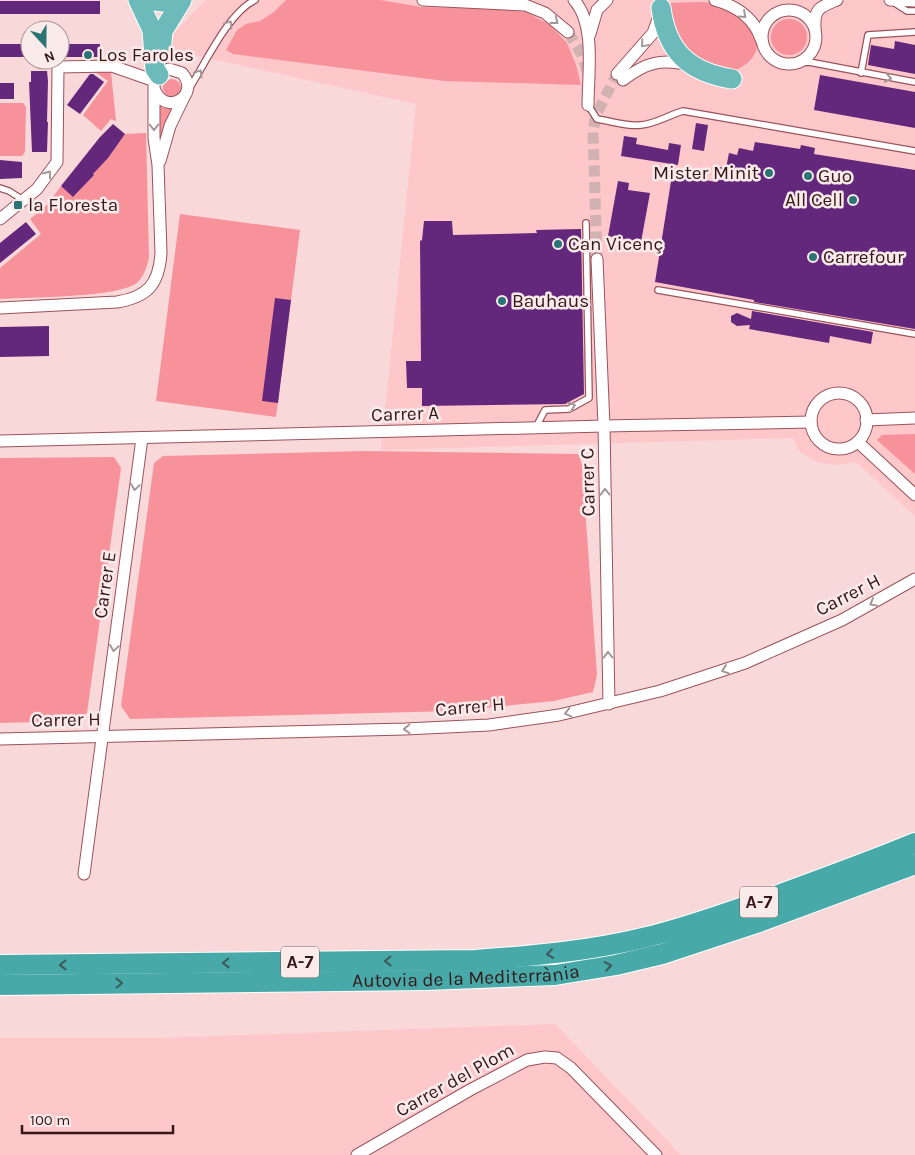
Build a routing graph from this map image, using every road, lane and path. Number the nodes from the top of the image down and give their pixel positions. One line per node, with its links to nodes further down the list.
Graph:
1 (138, 0): 25 (highway)
2 (147, 0): 3 (highway)
3 (174, 0)
4 (182, 0): 25 (highway)
5 (255, 0): 28 (lane, one-way to 5)
6 (423, 0): 16 (street, one-way to 16)
7 (574, 0): 18 (street)
8 (607, 0): 18 (street)
9 (716, 0): 19 (street, one-way to 19)
10 (837, 0): 15 (street)
11 (890, 0): 12 (street); 14 (lane)
12 (915, 1)
13 (661, 8): 20 (highway); 21 (street, one-way to 21)
14 (915, 11)
15 (815, 28): 19 (street); 22 (street)
16 (568, 32)
17 (914, 32): 24 (lane)
18 (588, 38): 29 (street)
19 (762, 40): 22 (street)
20 (672, 43): 21 (street); 23 (highway)
21 (652, 63): 23 (street)
22 (796, 63): 24 (lane)
23 (692, 66): 26 (highway)
24 (861, 73): 27 (lane, one-way to 27)
25 (168, 75): 28 (street); 28 (street); 31 (street, one-way to 31); 33 (street, one-way to 25)
26 (732, 78)
27 (915, 82)
28 (186, 94): 31 (street)
29 (588, 105): 30 (lane)
30 (915, 151)
31 (158, 165): 38 (street)
32 (0, 188): 33 (lane)
33 (24, 200): 34 (street)
34 (0, 219)
35 (586, 223): 44 (lane, one-way to 35)
36 (597, 259): 43 (street, Carrer C)
37 (658, 290): 39 (lane)
38 (0, 308)
39 (915, 334)
40 (915, 418): 41 (street)
41 (866, 420): 42 (street); 47 (street)
42 (811, 422): 43 (street, Carrer A); 47 (street)
43 (604, 426): 44 (street, Carrer A); 50 (street, Carrer C, one-way to 43)
44 (536, 428): 45 (street, Carrer A)
45 (142, 438): 46 (street, Carrer A); 51 (street, Carrer E, one-way to 51)
46 (0, 441)
47 (858, 442): 48 (street)
48 (915, 495)
49 (915, 579): 50 (street, Carrer H, one-way to 50)
50 (609, 704): 51 (street, Carrer H, one-way to 51)
51 (102, 736): 52 (street, Carrer H); 56 (street, Carrer E)
52 (0, 739)
53 (915, 829): 58 (highway)
54 (915, 843): 58 (highway, Autovia de la Mediterrània / A-7)
55 (915, 864): 59 (highway, Autovia de la Mediterrània / A-7)
56 (84, 874)
57 (915, 877): 59 (highway)
58 (599, 947): 60 (highway, Autovia de la Mediterrània / A-7, one-way to 60)
59 (662, 954): 61 (highway, Autovia de la Mediterrània / A-7, one-way to 59)
60 (0, 965)
61 (0, 985)
62 (357, 1155): 63 (street, Carrer del Plom)
63 (656, 1155)

